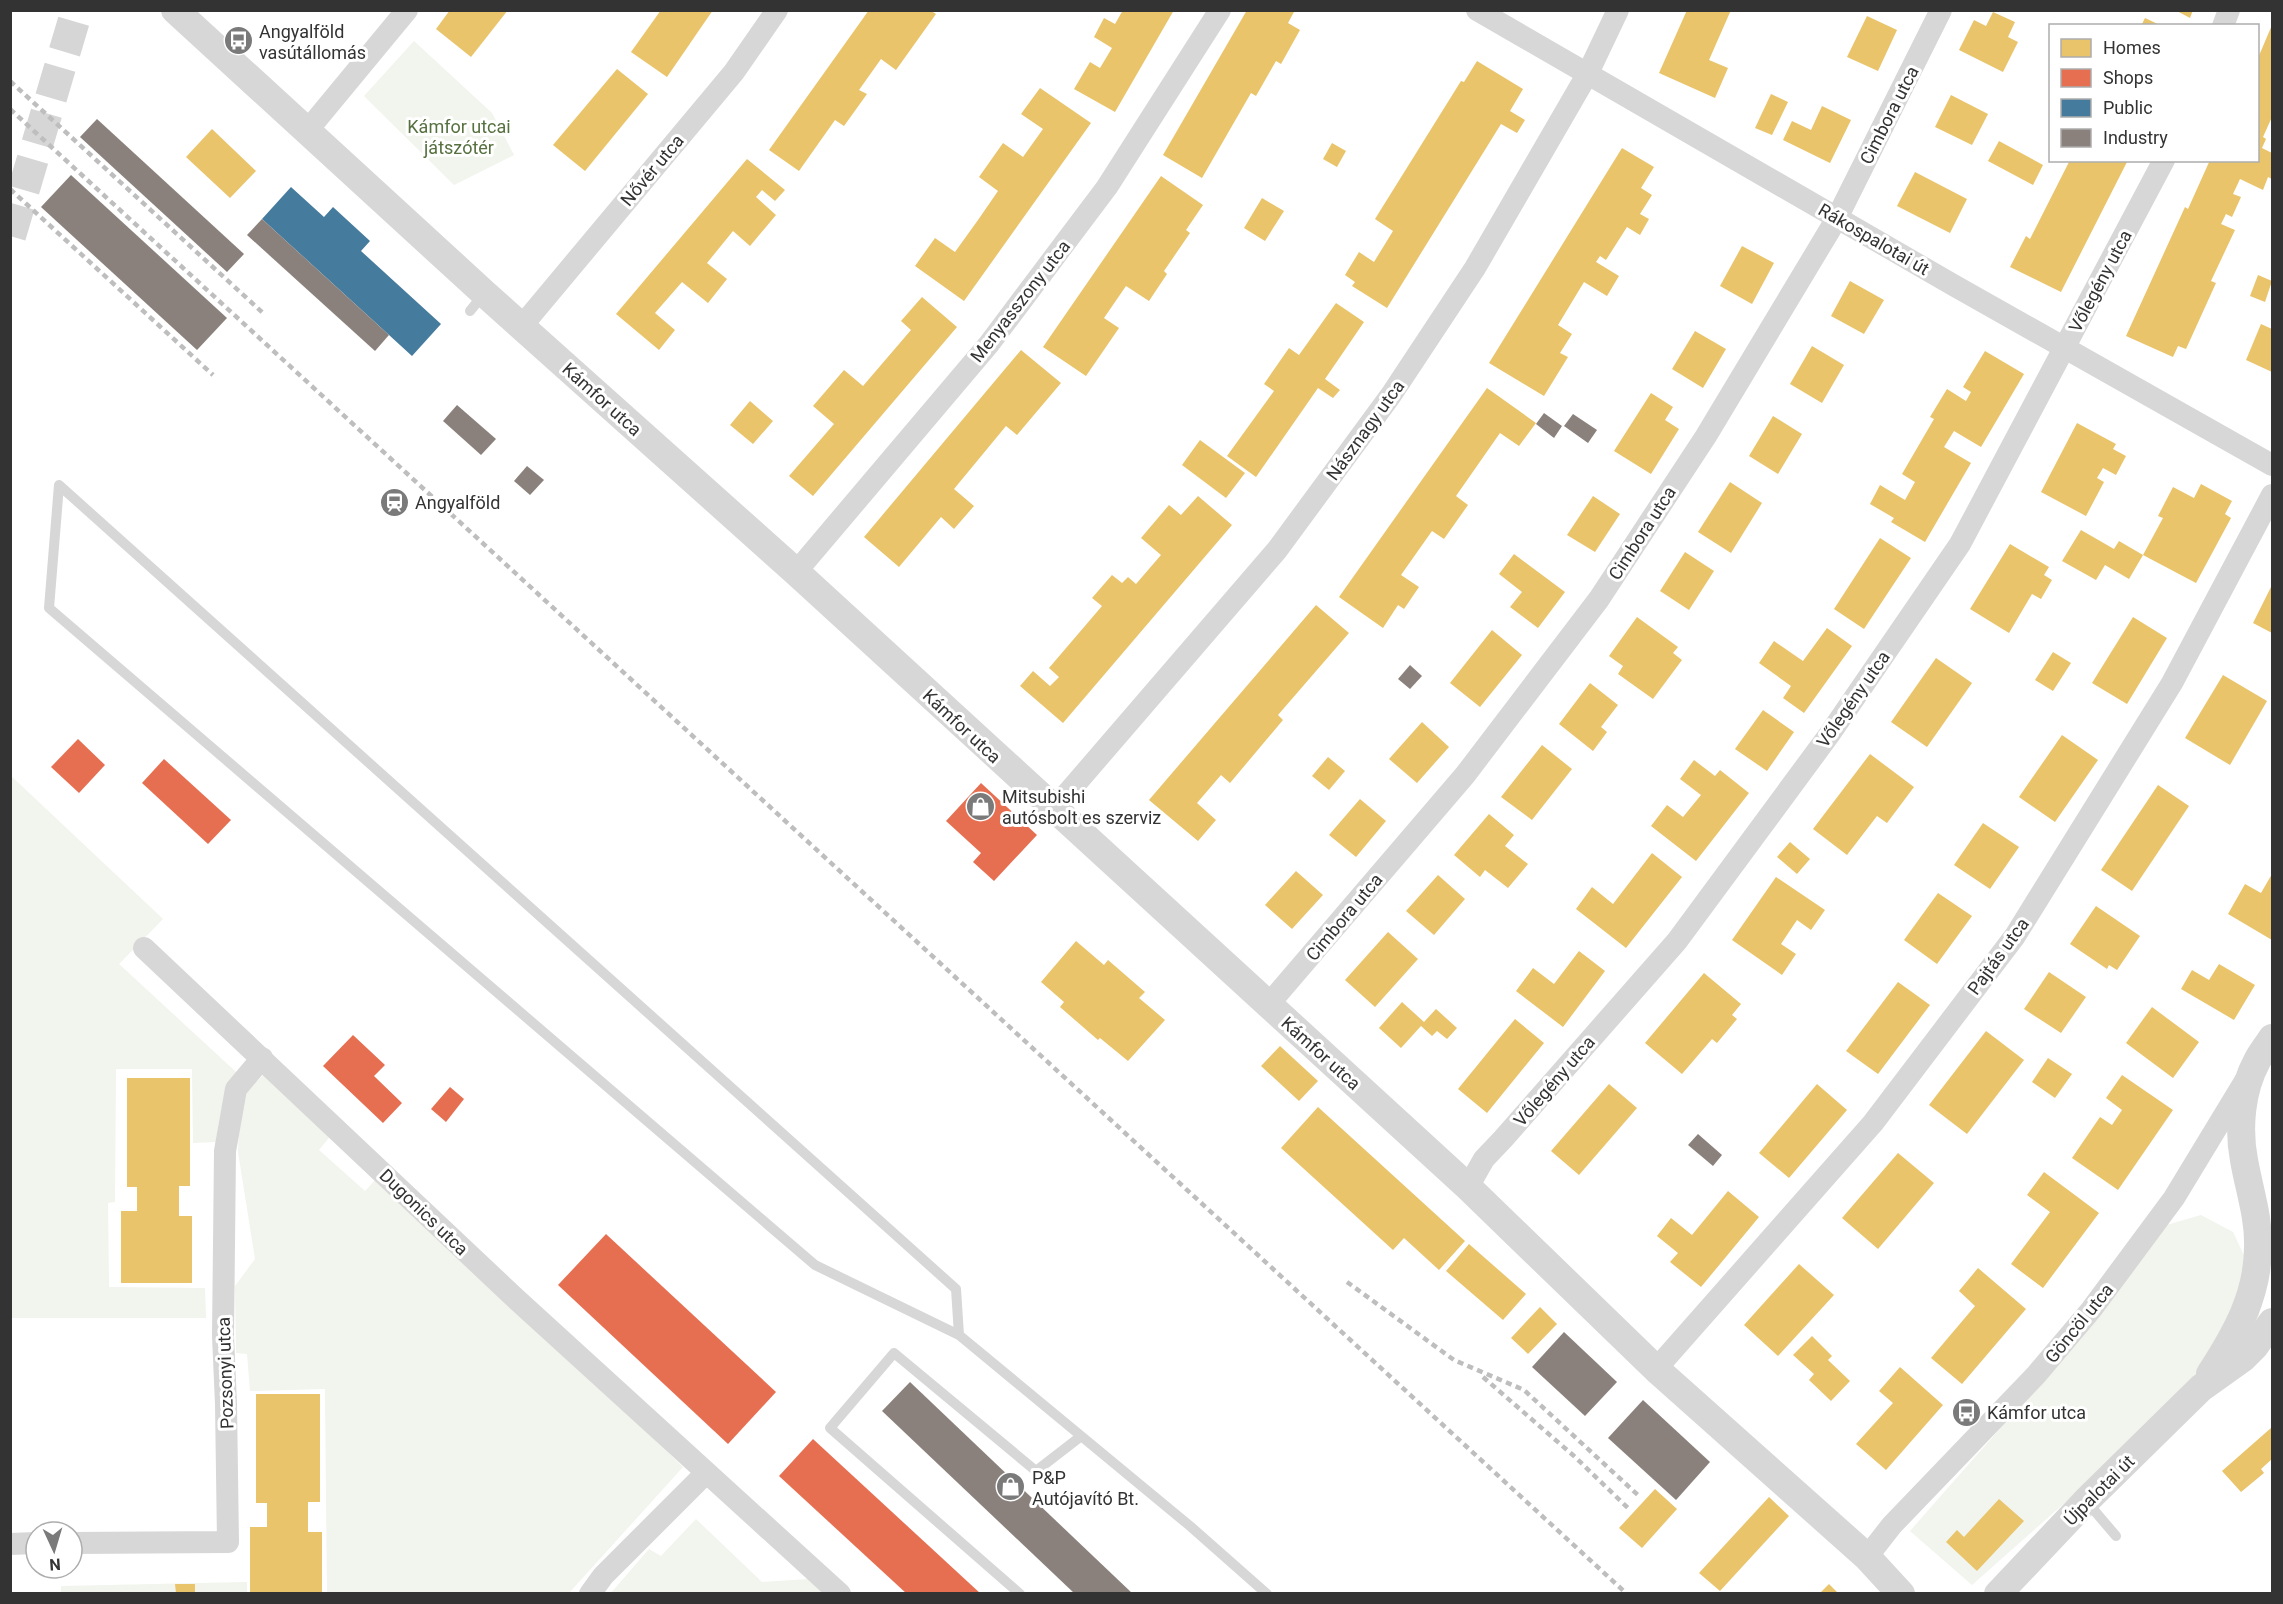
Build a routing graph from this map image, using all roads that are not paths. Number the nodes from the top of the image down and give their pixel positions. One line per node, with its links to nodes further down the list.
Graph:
1 (175, 10): 9 (street, Kámfor utca)
2 (407, 10): 9 (street)
3 (777, 10): 12 (street, Nővér utca)
4 (1220, 10): 16 (street, Menyasszony utca)
5 (1477, 10): 8 (street, Rákospalotai út)
6 (1618, 10): 8 (street, Násznagy utca)
7 (1941, 10): 11 (street, Cimbora utca)
8 (1588, 73): 11 (street, Rákospalotai út); 17 (street, Násznagy utca)
9 (307, 131): 12 (street, Kámfor utca)
10 (2163, 162): 13 (street, Vőlegény utca)
11 (1837, 218): 13 (street, Rákospalotai út); 19 (street, Cimbora utca)
12 (522, 327): 16 (street, Kámfor utca)
13 (2065, 348): 14 (street, Rákospalotai út); 23 (street, Vőlegény utca)
14 (2272, 465)
15 (2272, 495): 27 (street, Pajtás utca)
16 (796, 572): 17 (street, Kámfor utca)
17 (1053, 810): 19 (street, Kámfor utca)
18 (144, 948): 21 (street, Dugonics utca)
19 (1268, 1005): 23 (street, Kámfor utca)
20 (2272, 1038): 22 (street, Göncöl utca)
21 (262, 1058): 30 (street, Dugonics utca); 33 (street, Pozsonyi utca)
22 (2257, 1062): 24 (street, Göncöl utca); 34 (street, Göncöl utca)
23 (1468, 1187): 27 (street, Kámfor utca)
24 (2265, 1244): 28 (street, Göncöl utca)
25 (2272, 1322): 28 (street)
26 (959, 1335): 26 (lane); 29 (lane)
27 (1656, 1369): 34 (street, Kámfor utca)
28 (2201, 1388): 31 (street, Újpalotai út)
29 (1080, 1437): 37 (lane); 38 (lane)
30 (706, 1473): 35 (street); 36 (street, Dugonics utca)
31 (2086, 1502): 32 (lane); 40 (street, Újpalotai út)
32 (2116, 1536)
33 (84, 1543)
34 (1867, 1557): 39 (street, Kámfor utca)
35 (590, 1593)
36 (840, 1593)
37 (1020, 1593)
38 (1267, 1593)
39 (1901, 1593)
40 (1998, 1593)

